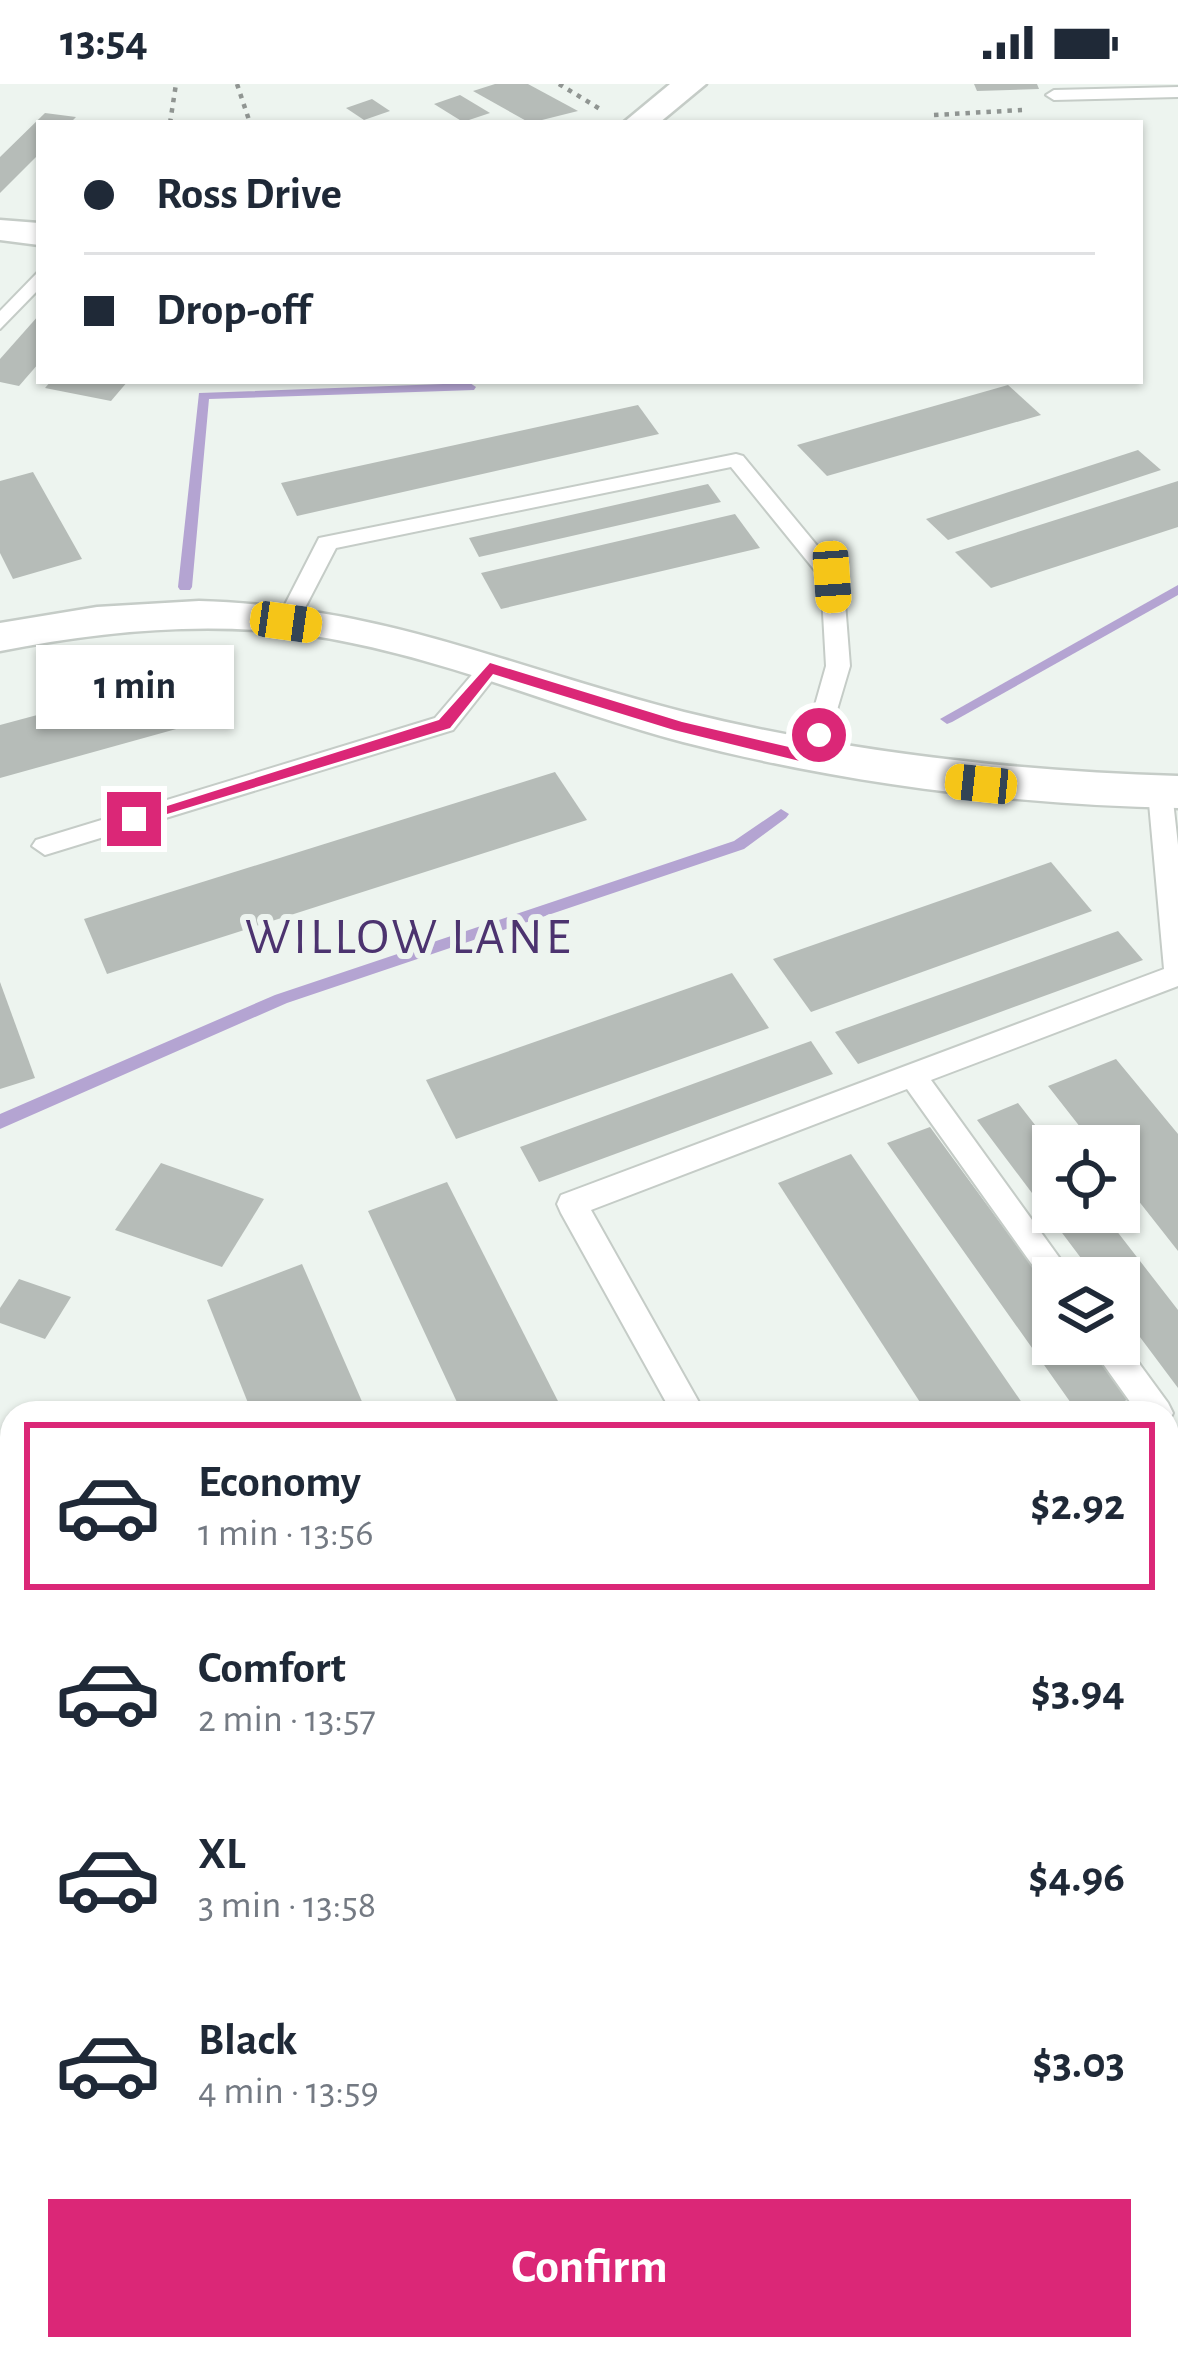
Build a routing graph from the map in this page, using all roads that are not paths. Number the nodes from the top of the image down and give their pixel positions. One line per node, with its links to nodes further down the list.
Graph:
1 (690, 84): 5 (street)
2 (1127, 88): 3 (lane); 4 (lane)
3 (1178, 92)
4 (1054, 95)
5 (643, 120)
6 (0, 230): 7 (street)
7 (36, 234)
8 (36, 281): 9 (lane)
9 (0, 322)
10 (286, 622): 11 (street); 12 (street); 13 (lane)
11 (0, 637)
12 (490, 668): 13 (street); 15 (lane)
13 (812, 758): 14 (street)
14 (1169, 792): 16 (lane)
15 (45, 846)
16 (1167, 989): 17 (lane)
17 (913, 1076): 18 (lane); 20 (lane)
18 (1044, 1257)
19 (1122, 1365): 21 (lane)
20 (682, 1401)
21 (1147, 1401)

